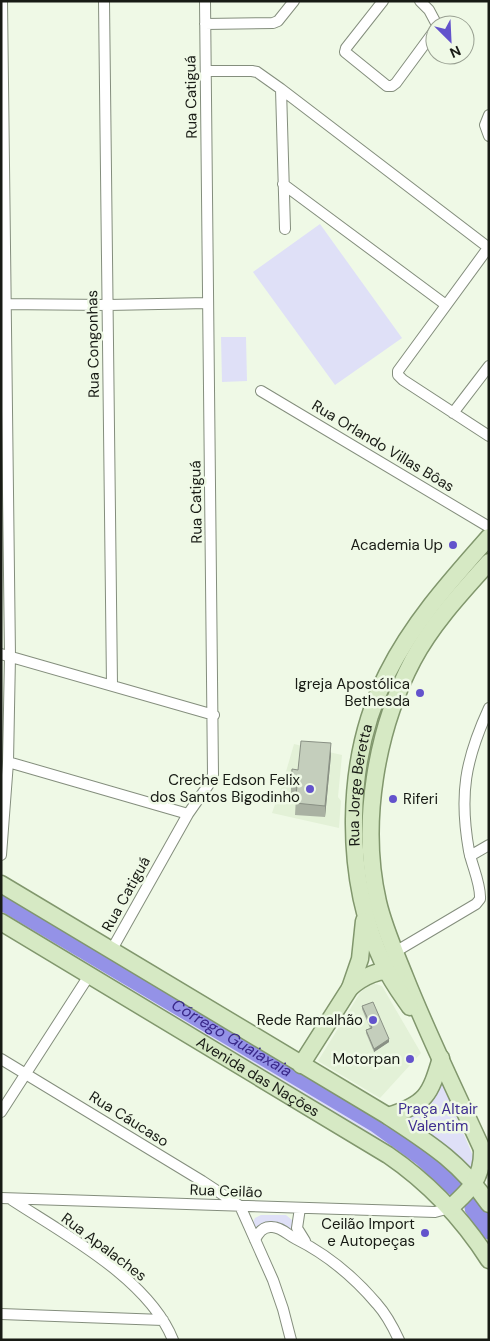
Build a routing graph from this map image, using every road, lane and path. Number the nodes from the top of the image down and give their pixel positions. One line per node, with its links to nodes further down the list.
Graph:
1 (2, 1): 19 (street)
2 (104, 1): 20 (street, Rua Congonhas)
3 (205, 1): 8 (street, Rua Catiguá)
4 (294, 1): 8 (street)
5 (383, 1): 9 (street)
6 (420, 1): 7 (street)
7 (432, 15)
8 (205, 24): 10 (street, Rua Catiguá)
9 (425, 43)
10 (206, 71): 11 (street); 18 (street, Rua Catiguá)
11 (281, 88): 14 (street); 16 (street)
12 (489, 115): 13 (street)
13 (489, 136)
14 (284, 184): 15 (street); 21 (street)
15 (285, 229)
16 (487, 249): 17 (street); 21 (street)
17 (489, 264)
18 (208, 303): 20 (street); 32 (street, Rua Catiguá)
19 (3, 304): 20 (street); 29 (street)
20 (108, 305): 30 (street, Rua Congonhas)
21 (446, 305): 24 (street)
22 (489, 366): 24 (street)
23 (261, 391): 26 (street, Rua Orlando Villas Bôas)
24 (453, 413): 25 (street)
25 (489, 436)
26 (489, 527)
27 (489, 537): 39 (main road, Rua Jorge Beretta)
28 (489, 562): 42 (main road, Rua Jorge Beretta)
29 (6, 655): 30 (street); 33 (street)
30 (112, 685): 32 (street)
31 (489, 708): 37 (street)
32 (214, 715): 34 (street, Rua Catiguá)
33 (8, 762): 34 (street); 36 (street)
34 (188, 814): 41 (street, Rua Catiguá)
35 (489, 846): 37 (street)
36 (1, 855)
37 (470, 856): 42 (street)
38 (1, 884): 41 (main road, Avenida das Nações)
39 (365, 912): 43 (main road, Rua Jorge Beretta); 45 (main road)
40 (1, 922): 44 (main road, Avenida das Nações)
41 (111, 951): 49 (main road, Avenida das Nações)
42 (395, 952): 46 (main road, Rua Jorge Beretta)
43 (387, 972): 45 (main road); 46 (main road, Rua Jorge Beretta)
44 (90, 974): 50 (street); 60 (main road, Avenida das Nações)
45 (350, 988): 49 (main road)
46 (424, 1025): 47 (main road, Rua Jorge Beretta)
47 (440, 1058): 52 (main road); 53 (main road, Rua Jorge Beretta)
48 (1, 1059): 50 (street, Rua Cáucaso)
49 (301, 1065): 52 (main road, Avenida das Nações)
50 (26, 1073): 51 (street); 58 (street, Rua Cáucaso)
51 (1, 1112)
52 (388, 1116): 54 (main road, Avenida das Nações)
53 (485, 1154): 54 (main road)
54 (474, 1183): 57 (main road, Avenida das Nações); 60 (main road)
55 (1, 1194): 56 (street, Rua Apalaches)
56 (6, 1199): 58 (street, Rua Ceilão); 65 (street, Rua Apalaches)
57 (489, 1204)
58 (240, 1206): 59 (street, Rua Ceilão); 61 (street)
59 (300, 1208): 60 (street, Rua Ceilão); 62 (street)
60 (450, 1208): 63 (main road, Avenida das Nações)
61 (255, 1240): 62 (street); 67 (street)
62 (305, 1242): 68 (street)
63 (489, 1260)
64 (1, 1314): 65 (street)
65 (164, 1320): 66 (street, Rua Apalaches)
66 (173, 1340)
67 (292, 1340)
68 (399, 1340)

